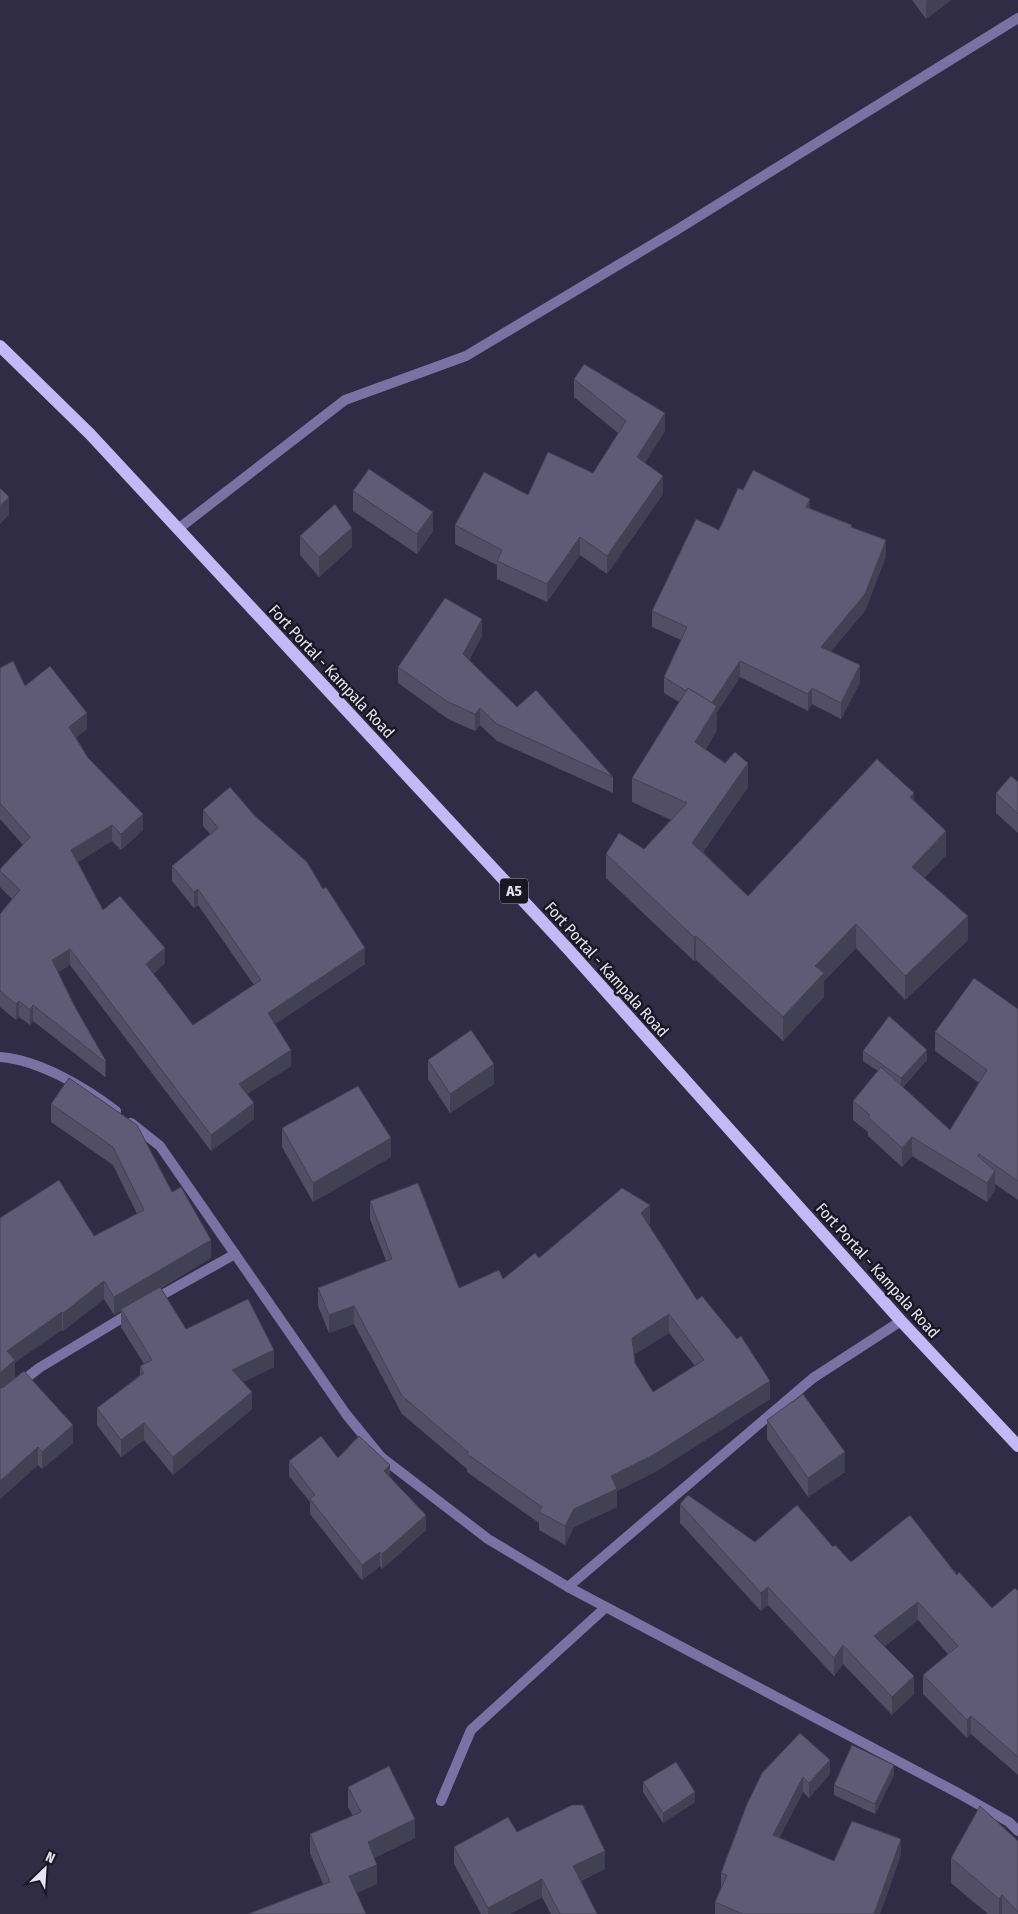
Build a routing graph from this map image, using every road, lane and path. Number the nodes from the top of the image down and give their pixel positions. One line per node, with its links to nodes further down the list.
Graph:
1 (1018, 18): 3 (street)
2 (0, 346): 3 (main road, Fort Portal - Kampala Road / A5)
3 (178, 528): 6 (main road, Fort Portal - Kampala Road / A5)
4 (0, 1056): 5 (street)
5 (235, 1254): 7 (street); 9 (street)
6 (901, 1321): 8 (main road, Fort Portal - Kampala Road / A5); 9 (street)
7 (0, 1399)
8 (1018, 1446)
9 (568, 1587): 10 (street)
10 (606, 1607): 11 (street); 12 (street)
11 (441, 1800)
12 (1018, 1831)

